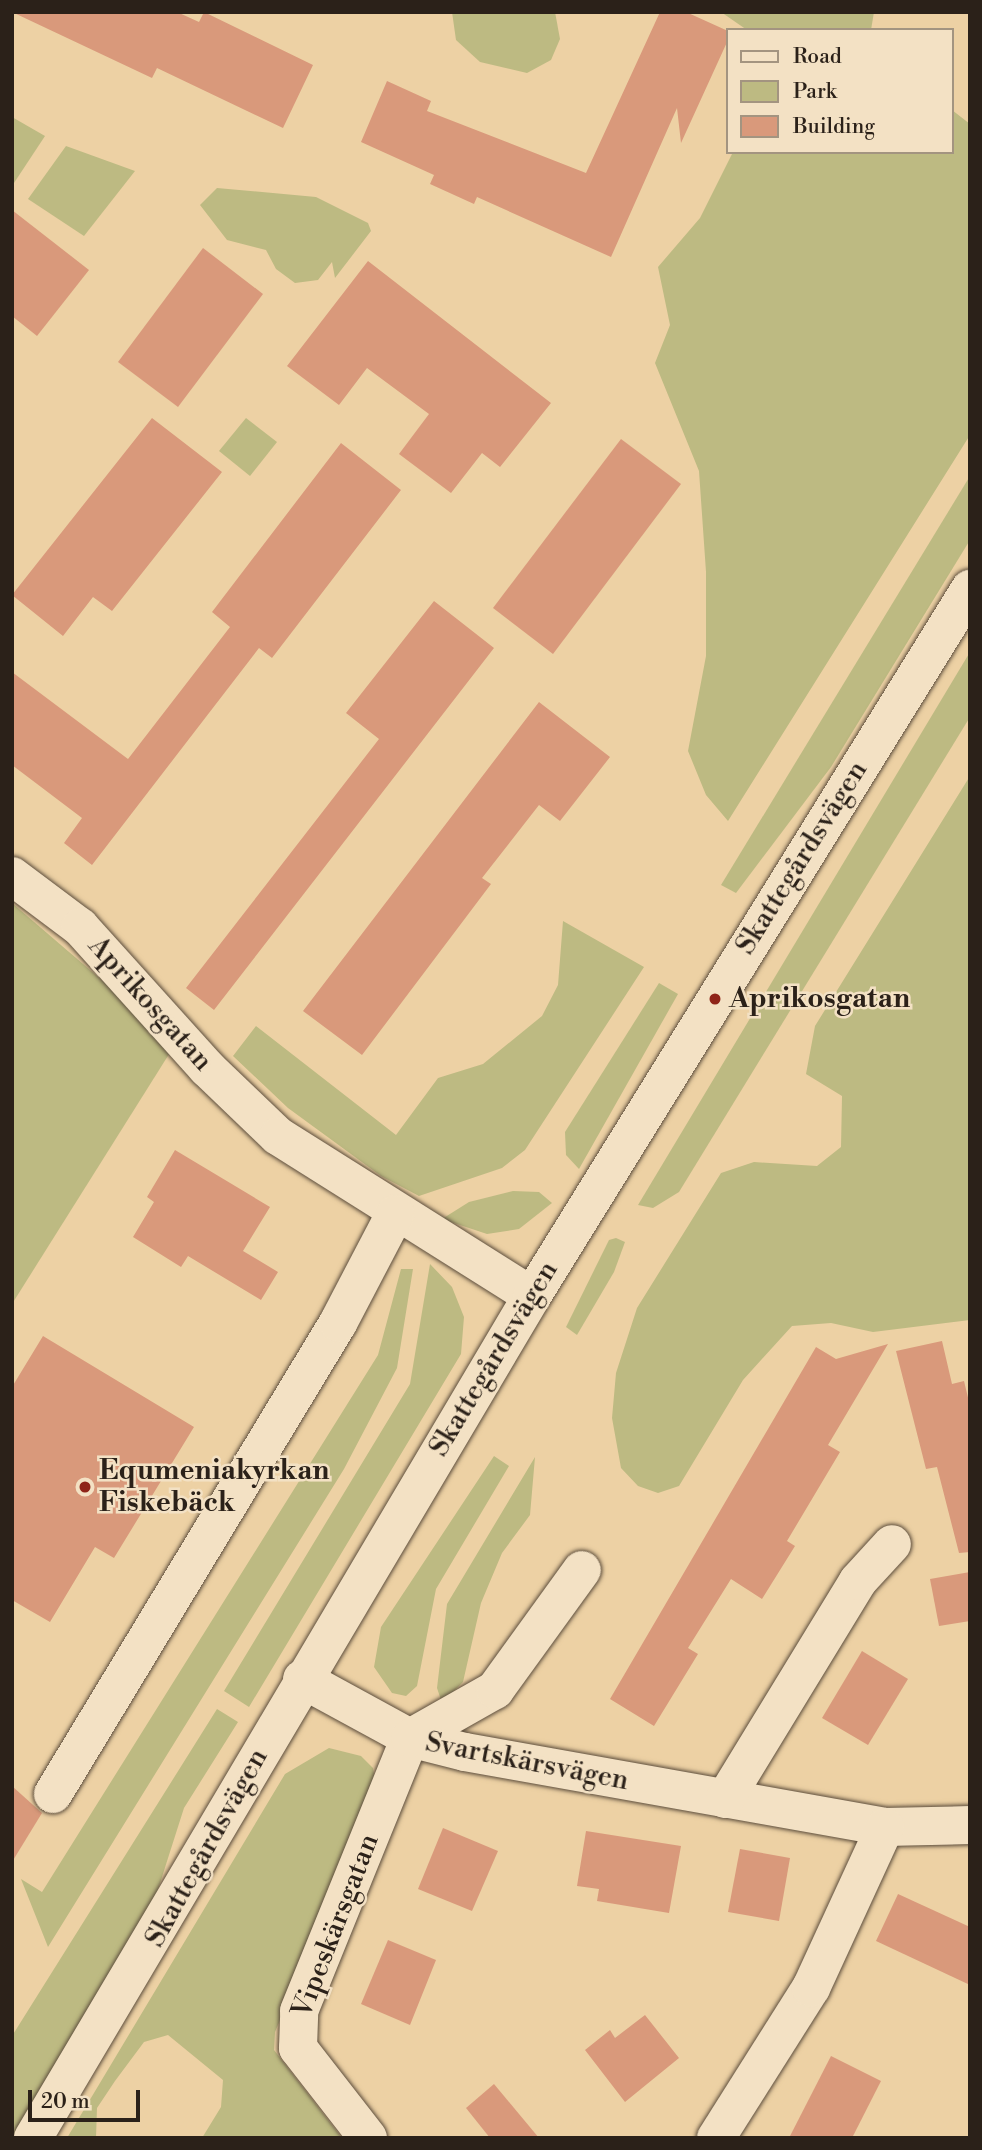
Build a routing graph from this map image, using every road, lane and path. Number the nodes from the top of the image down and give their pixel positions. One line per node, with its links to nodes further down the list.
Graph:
1 (970, 589): 4 (street, Skattegårdsvägen)
2 (12, 876): 3 (street, Aprikosgatan)
3 (395, 1214): 4 (street, Aprikosgatan); 9 (street)
4 (532, 1296): 7 (street, Skattegårdsvägen)
5 (892, 1544): 10 (street)
6 (582, 1570): 8 (street)
7 (302, 1679): 8 (street, Svartskärsvägen); 13 (street, Skattegårdsvägen)
8 (410, 1738): 10 (street, Svartskärsvägen); 14 (street, Vipeskärsgatan)
9 (53, 1794)
10 (725, 1799): 12 (street, Svartskärsvägen)
11 (970, 1825): 12 (street, Svartskärsvägen)
12 (884, 1827): 15 (street)
13 (33, 2138)
14 (368, 2138)
15 (716, 2138)

